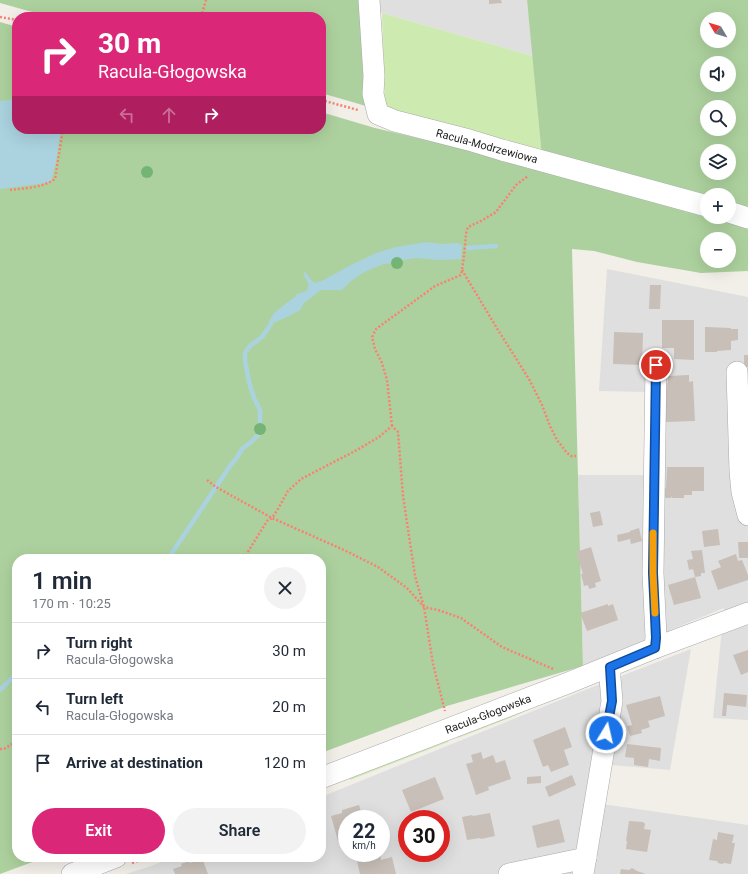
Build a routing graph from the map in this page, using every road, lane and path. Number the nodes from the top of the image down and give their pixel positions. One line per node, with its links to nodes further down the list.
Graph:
1 (206, 0): 3 (path)
2 (369, 0): 7 (street)
3 (202, 12)
4 (0, 17): 5 (path)
5 (12, 19)
6 (326, 101): 7 (path)
7 (378, 114): 9 (street, Racula-Modrzewiowa)
8 (62, 134): 10 (path)
9 (549, 163): 11 (street, Racula-Modrzewiowa); 14 (path)
10 (10, 190)
11 (700, 204)
12 (736, 214): 13 (street)
13 (748, 218)
14 (462, 269): 17 (path); 18 (path)
15 (656, 365): 25 (street)
16 (737, 372): 20 (street)
17 (392, 426): 21 (path); 23 (path)
18 (576, 456)
19 (207, 480): 21 (path)
20 (748, 515)
21 (272, 518): 22 (path); 23 (path)
22 (246, 554)
23 (424, 607): 27 (path); 28 (path)
24 (748, 613): 25 (street, Racula-Głogowska)
25 (655, 648): 26 (street, Racula-Głogowska)
26 (610, 667): 27 (street, Racula-Głogowska); 33 (street)
27 (568, 683): 28 (street, Racula-Głogowska)
28 (450, 729): 31 (street, Racula-Głogowska)
29 (12, 744): 30 (path)
30 (0, 749)
31 (326, 776)
32 (103, 862): 34 (street)
33 (585, 866): 35 (street)
34 (72, 874)
35 (509, 874)

